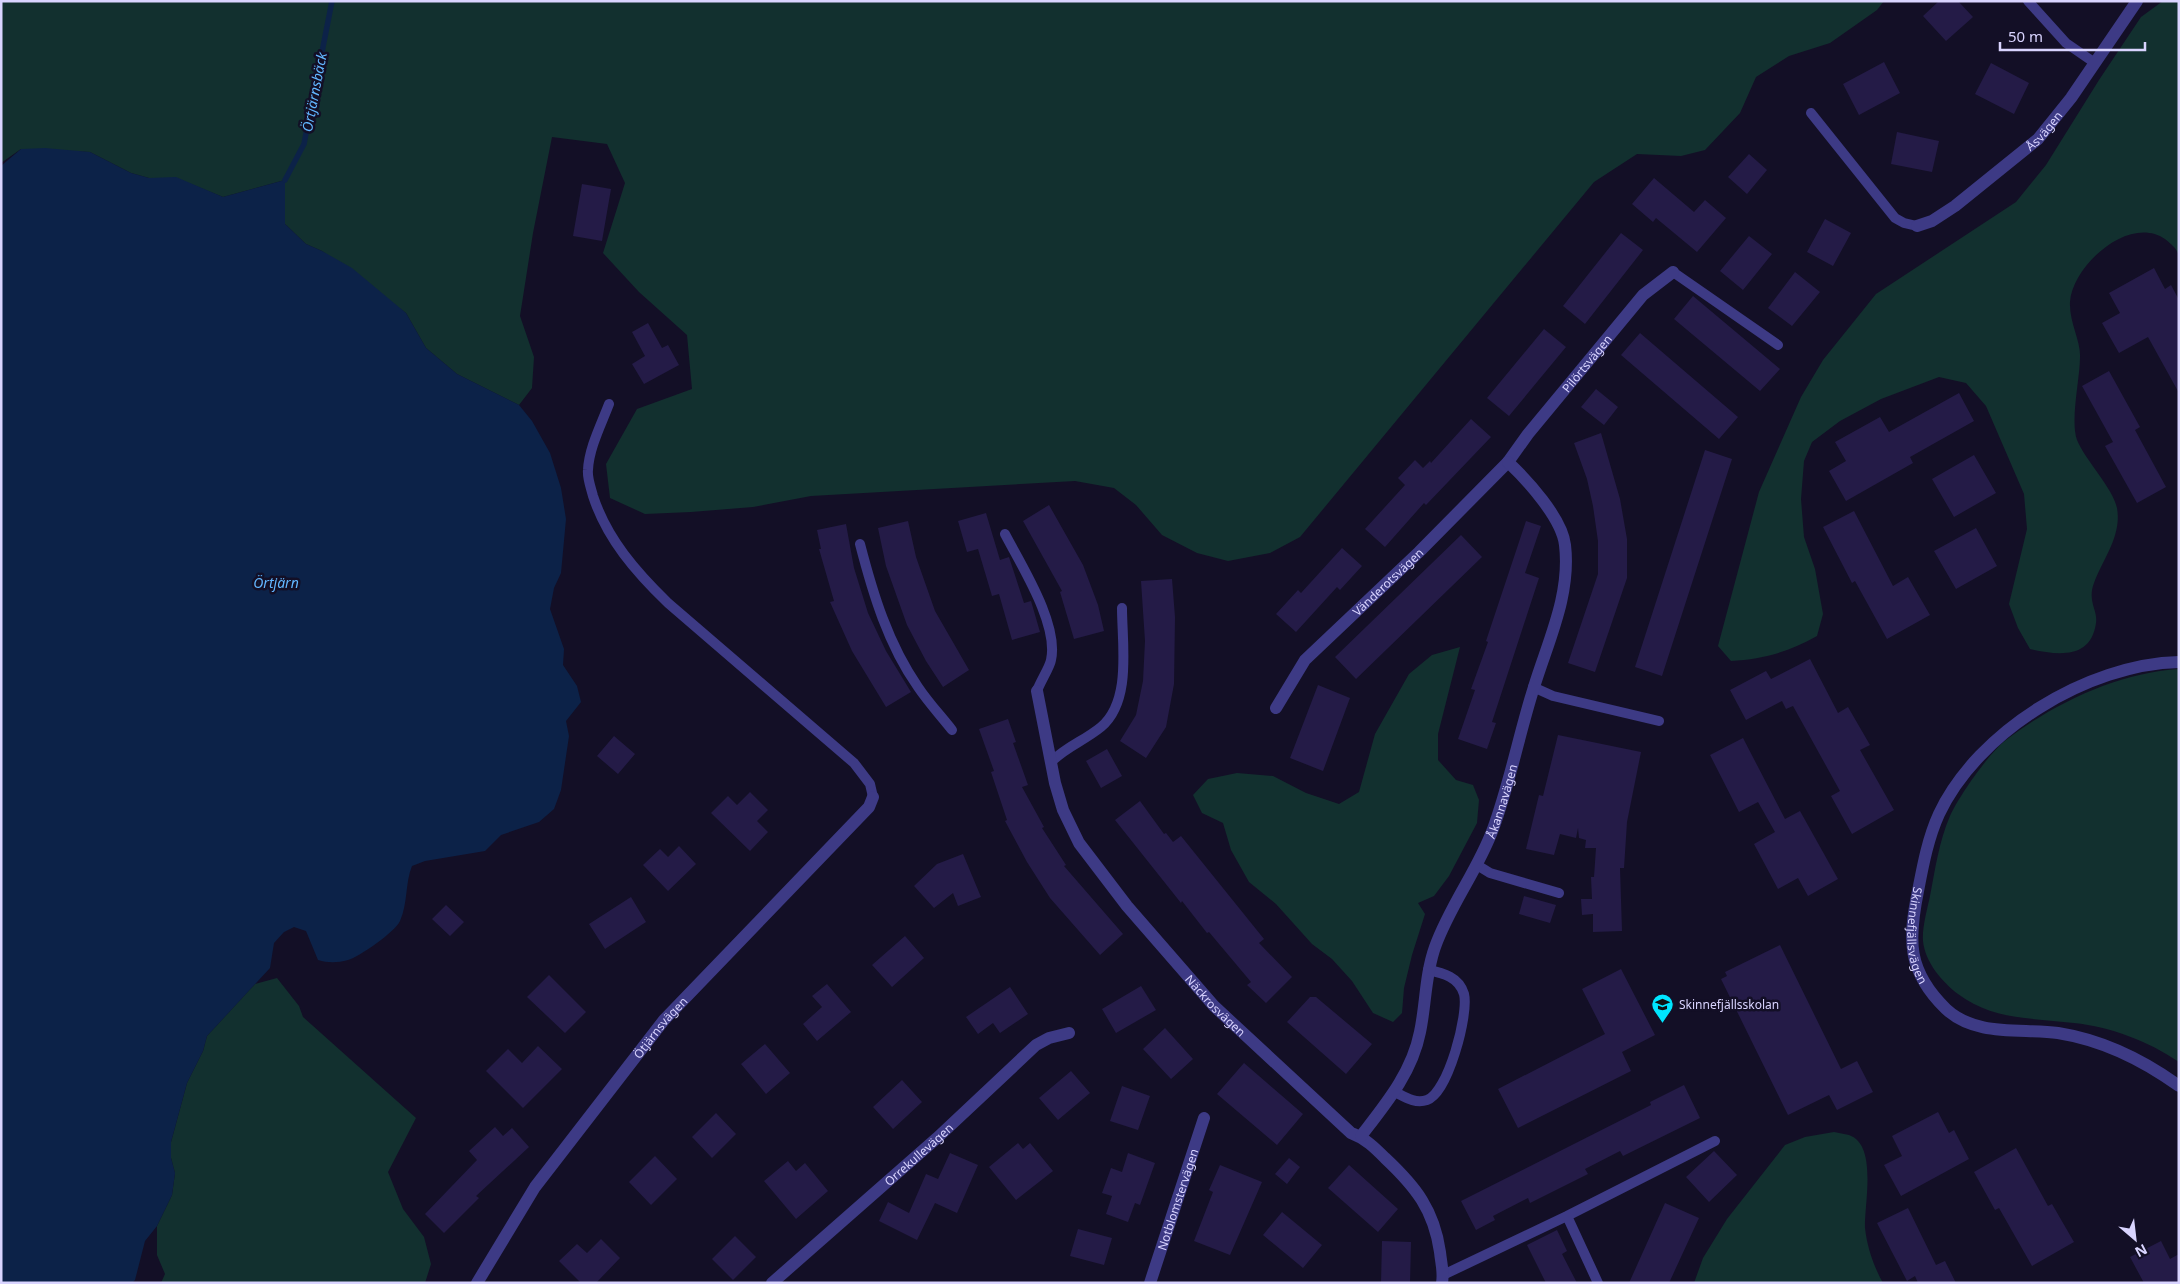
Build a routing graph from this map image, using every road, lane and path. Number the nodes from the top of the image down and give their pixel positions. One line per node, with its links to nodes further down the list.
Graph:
1 (2028, 1): 3 (lane)
2 (2138, 1): 3 (street, Åsvägen)
3 (2095, 63): 5 (street, Åsvägen)
4 (1811, 113): 5 (lane)
5 (1917, 226)
6 (1673, 272): 7 (lane); 9 (street, Pilörtsvägen)
7 (1778, 345)
8 (609, 404): 20 (lane)
9 (1508, 462): 14 (street, Åkannavägen); 16 (street, Vänderotsvägen)
10 (1005, 534): 15 (lane)
11 (860, 544): 18 (lane)
12 (1122, 608): 19 (lane)
13 (2179, 662): 25 (street, Skinnefjällsvägen)
14 (1533, 688): 17 (lane); 21 (street, Åkannavägen)
15 (1037, 691): 19 (street, Näckrosvägen)
16 (1276, 708)
17 (1659, 721)
18 (952, 730)
19 (1051, 762): 28 (street, Näckrosvägen)
20 (873, 798): 32 (street, Ötjärnsvägen)
21 (1477, 865): 22 (lane); 23 (street, Åkannavägen)
22 (1559, 893)
23 (1428, 970): 26 (street, Åkannavägen); 26 (lane)
24 (1069, 1033): 33 (street, Orrekullevägen)
25 (2179, 1086)
26 (1395, 1092): 28 (street, Åkannavägen)
27 (1204, 1118): 34 (street, Notblomstervägen)
28 (1360, 1136): 31 (street, Näckrosvägen)
29 (1715, 1141): 30 (lane)
30 (1567, 1216): 31 (lane); 35 (lane)
31 (1443, 1279)
32 (478, 1283)
33 (772, 1283)
34 (1150, 1283)
35 (1598, 1283)

